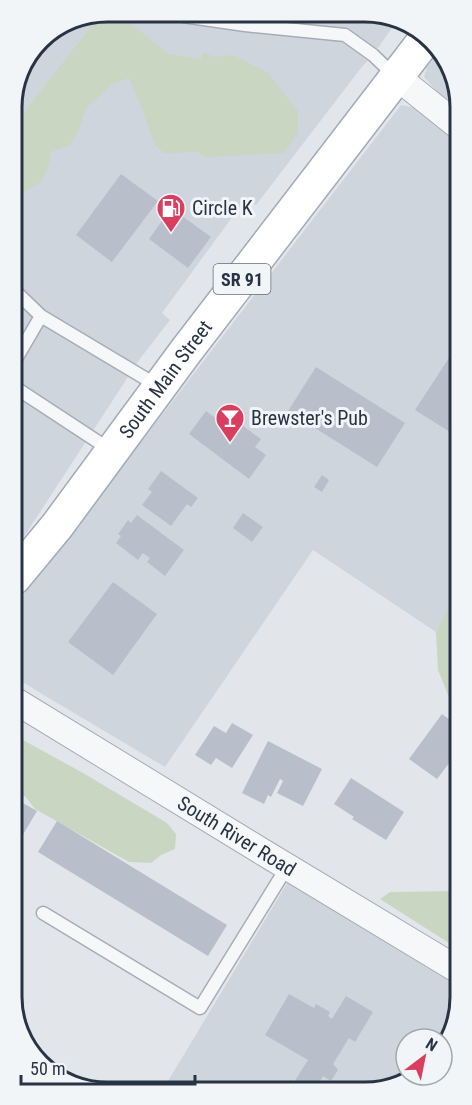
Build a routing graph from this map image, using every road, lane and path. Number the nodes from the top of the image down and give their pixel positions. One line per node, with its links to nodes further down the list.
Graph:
1 (224, 22): 3 (lane)
2 (421, 45): 3 (main road, South Main Street / SR 91)
3 (397, 77): 4 (street); 8 (main road, South Main Street / SR 91)
4 (450, 119)
5 (23, 298): 6 (lane)
6 (41, 316): 7 (lane); 8 (lane)
7 (23, 347)
8 (160, 388): 10 (main road, South Main Street / SR 91)
9 (23, 392): 10 (lane)
10 (112, 451): 11 (main road, South Main Street / SR 91)
11 (22, 568)
12 (22, 705): 13 (street, South River Road)
13 (287, 867): 14 (lane); 15 (street, South River Road)
14 (43, 913)
15 (449, 964)

